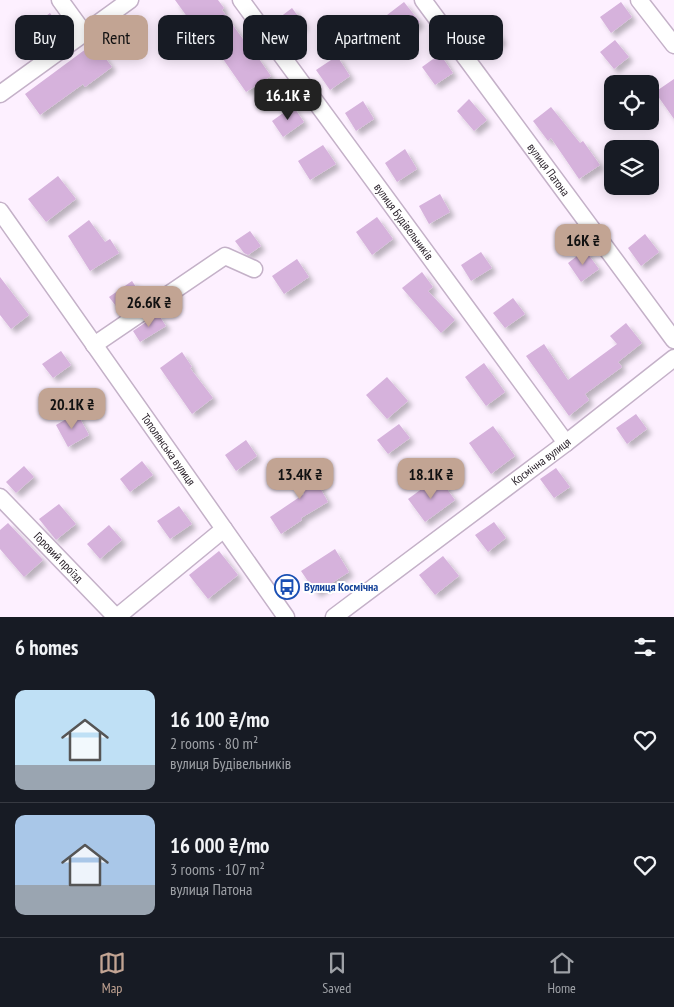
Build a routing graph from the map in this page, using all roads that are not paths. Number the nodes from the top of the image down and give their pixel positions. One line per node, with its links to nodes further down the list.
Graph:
1 (60, 0): 7 (street)
2 (130, 0): 6 (street)
3 (241, 0): 15 (street, вулиця Будівельників)
4 (424, 0): 12 (street, вулиця Патона)
5 (639, 0): 8 (street)
6 (109, 15)
7 (84, 33): 9 (street)
8 (674, 45)
9 (0, 94)
10 (0, 211): 13 (street, Тополянська вулиця)
11 (254, 269): 13 (street)
12 (674, 340)
13 (94, 345): 17 (street, Тополянська вулиця)
14 (674, 358): 15 (street, Космічна вулиця)
15 (566, 443): 20 (street, Космічна вулиця)
16 (0, 497): 18 (street, Горовий проїзд)
17 (224, 529): 18 (street); 19 (street, Тополянська вулиця)
18 (116, 617)
19 (286, 617)
20 (334, 617)

